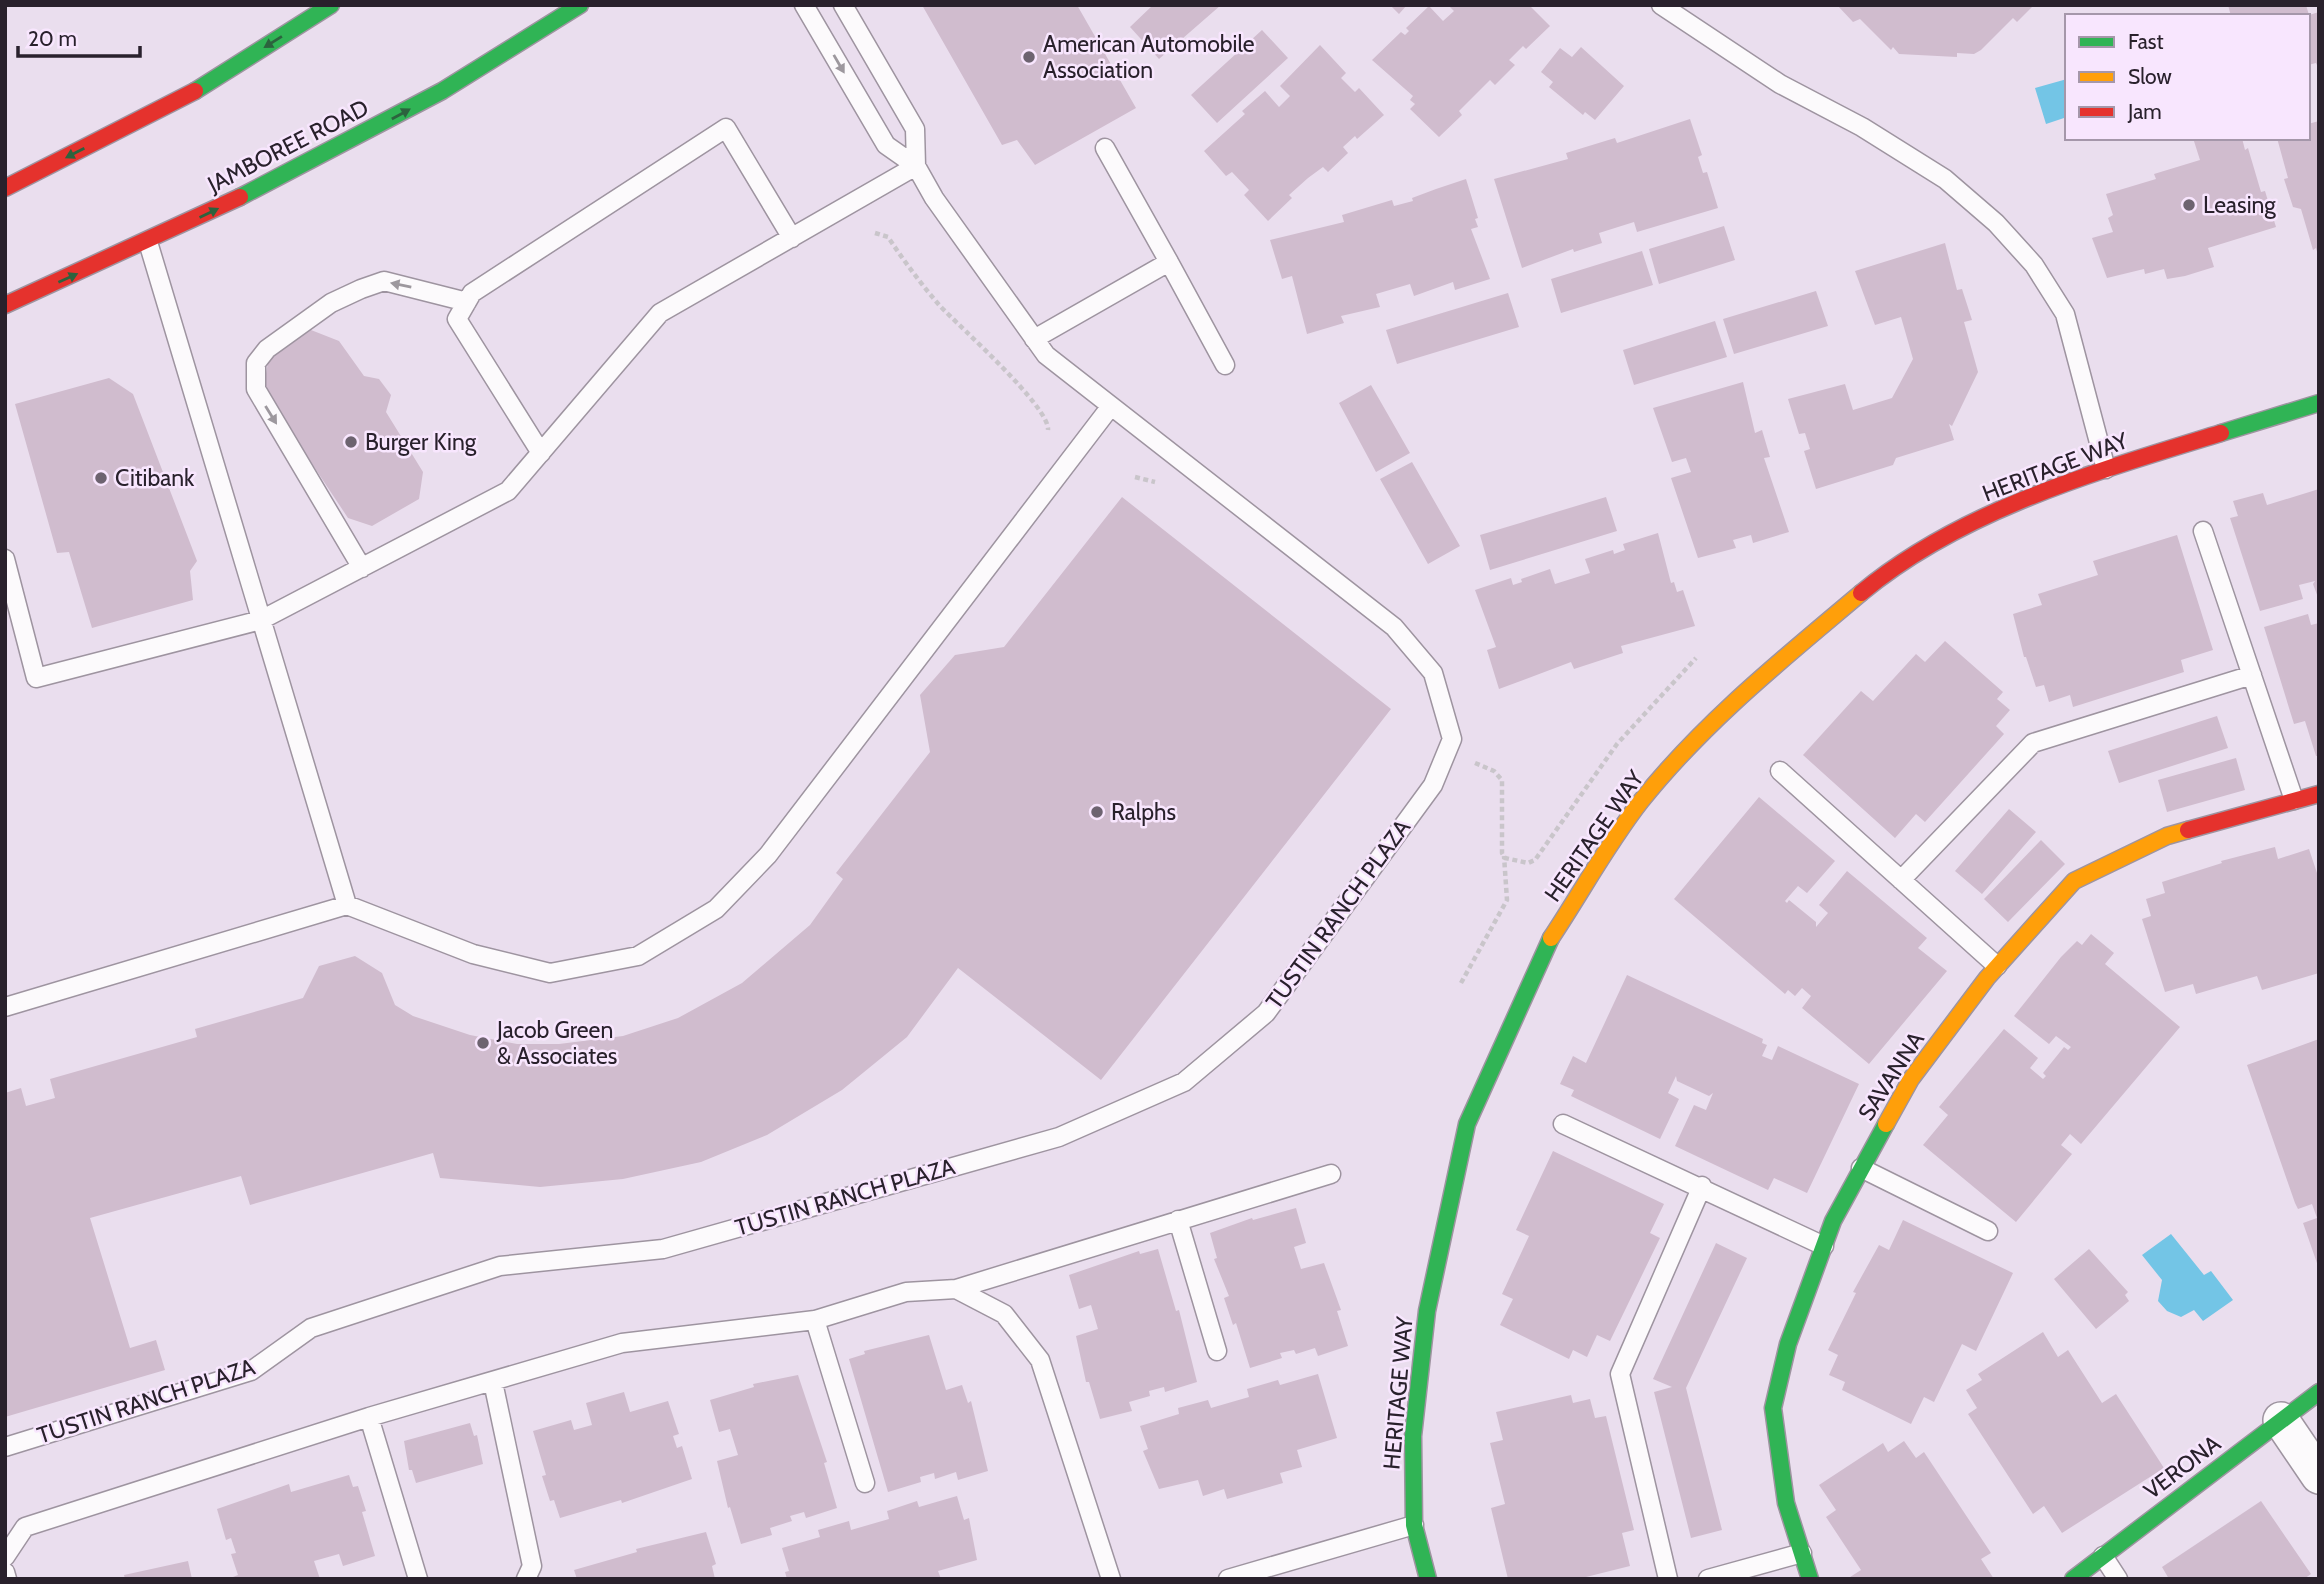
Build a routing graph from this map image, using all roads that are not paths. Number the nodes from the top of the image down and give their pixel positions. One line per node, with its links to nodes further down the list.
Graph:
1 (331, 5): 8 (street, one-way to 8)
2 (580, 5): 10 (street, JAMBOREE ROAD, one-way to 2)
3 (804, 5): 7 (lane, TUSTIN RANCH PLAZA, one-way to 7)
4 (843, 5): 7 (lane, TUSTIN RANCH PLAZA)
5 (1661, 5): 19 (lane)
6 (1105, 148): 11 (lane)
7 (916, 166): 9 (lane); 14 (lane, TUSTIN RANCH PLAZA)
8 (5, 188)
9 (792, 238): 12 (lane); 18 (lane)
10 (148, 242): 13 (street, JAMBOREE ROAD, one-way to 10); 23 (lane)
11 (1169, 262): 14 (lane); 15 (lane)
12 (467, 302): 18 (lane); 22 (lane, one-way to 22)
13 (5, 305)
14 (1034, 339): 17 (lane, TUSTIN RANCH PLAZA)
15 (1225, 365)
16 (2319, 403): 19 (street, HERITAGE WAY)
17 (1111, 406): 29 (lane); 46 (lane, TUSTIN RANCH PLAZA)
18 (541, 453): 22 (lane)
19 (2106, 469): 49 (street, HERITAGE WAY)
20 (2203, 531): 24 (lane)
21 (5, 559): 23 (lane)
22 (362, 568): 23 (lane)
23 (261, 620): 29 (lane)
24 (2252, 675): 27 (lane); 28 (lane)
25 (1780, 771): 28 (lane)
26 (2319, 793): 27 (street, SAVANNA)
27 (2294, 800): 30 (street, SAVANNA)
28 (1900, 880): 30 (lane)
29 (347, 905): 31 (lane)
30 (1997, 966): 33 (street, SAVANNA)
31 (5, 1007)
32 (1563, 1124): 35 (lane)
33 (1861, 1168): 37 (lane); 38 (street, SAVANNA)
34 (1331, 1174): 36 (lane)
35 (1702, 1186): 38 (lane); 60 (lane)
36 (1178, 1220): 39 (lane); 41 (lane)
37 (1988, 1231)
38 (1824, 1246): 50 (street, SAVANNA)
39 (956, 1289): 40 (lane); 57 (lane)
40 (815, 1320): 42 (lane); 48 (lane)
41 (1217, 1351)
42 (493, 1382): 44 (lane); 56 (lane)
43 (2319, 1392): 45 (street, VERONA)
44 (369, 1417): 52 (lane); 55 (lane)
45 (2281, 1420): 47 (street); 51 (street, VERONA)
46 (5, 1447)
47 (2319, 1476)
48 (865, 1483)
49 (1414, 1525): 58 (lane); 59 (street, HERITAGE WAY)
50 (1802, 1553): 61 (lane); 62 (street, SAVANNA)
51 (2103, 1556): 63 (street, VERONA); 64 (lane)
52 (5, 1557)
53 (5, 1572): 54 (lane)
54 (7, 1579)
55 (418, 1579)
56 (526, 1579)
57 (1111, 1579)
58 (1228, 1579)
59 (1428, 1579)
60 (1668, 1579)
61 (1708, 1579)
62 (1810, 1579)
63 (2073, 1579)
64 (2118, 1579)

